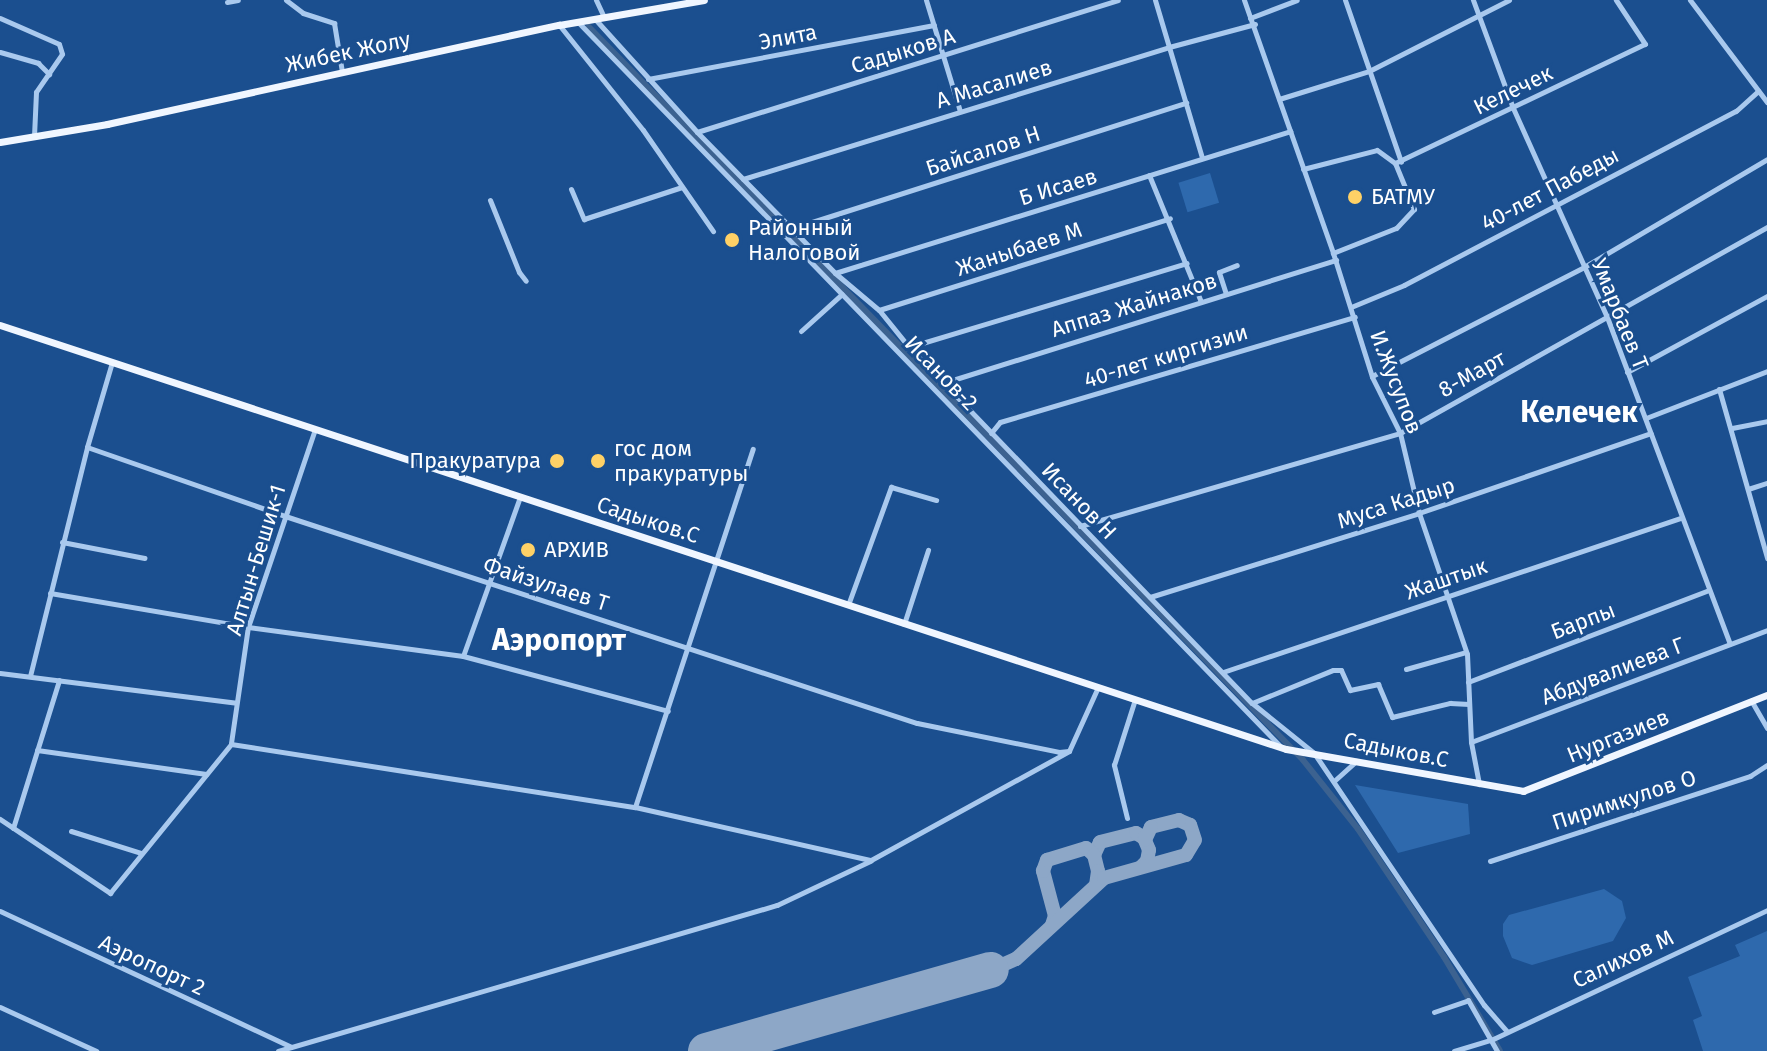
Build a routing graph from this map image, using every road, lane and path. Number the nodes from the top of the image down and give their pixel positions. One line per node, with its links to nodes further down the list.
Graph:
1 (238, 0): 15 (street)
2 (286, 0): 29 (street)
3 (596, 0): 18 (street)
4 (704, 0): 18 (main road, Жибек Жолу)
5 (926, 0): 24 (street)
6 (1118, 0): 27 (street, Садыков А)
7 (1155, 0): 25 (street)
8 (1244, 0): 19 (street, И.Жусупов)
9 (1297, 0): 19 (street)
10 (1345, 0): 28 (street)
11 (1473, 0): 16 (street, Умарбаев Т)
12 (1509, 0): 16 (street)
13 (1616, 0): 36 (street, Келечек)
14 (1690, 0): 32 (street)
15 (227, 2)
16 (1477, 17): 28 (street); 36 (street, Умарбаев Т)
17 (0, 18): 30 (street)
18 (605, 18): 20 (main road, Жибек Жолу)
19 (1250, 18): 22 (street, И.Жусупов)
20 (595, 19): 21 (main road, Жибек Жолу); 31 (street, Исанов Н)
21 (578, 22): 23 (main road, Жибек Жолу); 63 (street, Исанов-2)
22 (1255, 24): 25 (street, А Масалиев); 33 (street, И.Жусупов)
23 (559, 25): 29 (main road, Жибек Жолу); 48 (street)
24 (934, 25): 27 (street); 31 (street, Элита)
25 (1169, 47): 35 (street); 37 (street, А Масалиев)
26 (0, 52): 30 (street)
27 (943, 56): 37 (street); 39 (street, Садыков А)
28 (1369, 71): 33 (street); 44 (street)
29 (342, 72): 40 (main road, Жибек Жолу)
30 (49, 74): 40 (street)
31 (647, 79): 39 (street, Исанов Н)
32 (1758, 91): 34 (street); 51 (street, 40-лет Пабеды)
33 (1279, 99): 38 (street, И.Жусупов)
34 (1767, 102)
35 (1186, 103): 42 (street); 54 (street, Байсалов Н)
36 (1513, 108): 44 (street, Келечек); 51 (street, Умарбаев Т)
37 (960, 111): 47 (street, А Масалиев)
38 (1290, 131): 42 (street, Б Исаев); 45 (street, И.Жусупов)
39 (697, 132): 47 (street, Исанов Н)
40 (34, 136): 41 (main road, Жибек Жолу)
41 (0, 142)
42 (1202, 158): 46 (street, Б Исаев)
43 (1767, 159): 60 (street)
44 (1398, 162): 45 (street); 56 (street)
45 (1303, 169): 56 (street, И.Жусупов)
46 (1149, 175): 52 (street); 61 (street, Б Исаев)
47 (743, 179): 54 (street, Исанов Н)
48 (682, 187): 49 (street); 55 (street)
49 (571, 189)
50 (490, 200): 62 (street)
51 (1556, 204): 60 (street, Умарбаев Т); 67 (street, 40-лет Пабеды)
52 (1170, 218): 58 (street); 68 (street, Жаныбаев М)
53 (1767, 227): 70 (street, 8-Март)
54 (790, 229): 61 (street, Исанов Н)
55 (713, 231)
56 (1333, 253): 57 (street, И.Жусупов)
57 (1336, 260): 64 (street, Аппаз Жайнаков); 67 (street, И.Жусупов)
58 (1187, 263): 66 (street); 73 (street, Аппаз Жайнаков)
59 (1237, 265): 64 (street)
60 (1584, 267): 70 (street, Умарбаев Т); 77 (street)
61 (835, 273): 68 (street, Исанов Н)
62 (526, 281)
63 (842, 294): 72 (street); 132 (street, Исанов-2)
64 (1226, 294): 66 (street, Аппаз Жайнаков)
65 (1767, 296): 76 (street)
66 (1201, 302): 78 (street, Аппаз Жайнаков)
67 (1351, 307): 69 (street, И.Жусупов)
68 (879, 310): 73 (street, Исанов Н)
69 (1355, 317): 77 (street, И.Жусупов); 84 (street, 40-лет киргизии)
70 (1607, 317): 76 (street, Умарбаев Т); 85 (street, 8-Март)
71 (0, 325): 74 (main road, Садыков.С)
72 (801, 331)
73 (909, 347): 78 (street, Исанов Н)
74 (112, 362): 83 (main road, Садыков.С); 87 (street)
75 (1767, 371): 79 (street)
76 (1627, 372): 80 (street, Умарбаев Т)
77 (1372, 377): 85 (street, И.Жусупов)
78 (943, 383): 84 (street, Исанов Н)
79 (1719, 389): 80 (street); 82 (street)
80 (1646, 418): 86 (street, Умарбаев Т)
81 (1767, 421): 82 (street)
82 (1732, 428): 90 (street)
83 (315, 429): 91 (main road, Садыков.С); 94 (street, Алтын-Бешик-1)
84 (991, 433): 96 (street, Исанов Н)
85 (1400, 433): 93 (street, И.Жусупов); 96 (street, 8-Март)
86 (1651, 433): 93 (street, Муса Кадыр); 95 (street, Умарбаев Т)
87 (87, 447): 94 (street, Файзулаев Т); 97 (street)
88 (753, 449): 101 (street)
89 (1767, 483): 90 (street)
90 (1748, 489): 100 (street)
91 (520, 497): 101 (main road, Садыков.С); 102 (street)
92 (936, 500): 107 (street)
93 (1419, 513): 105 (street, И.Жусупов); 106 (street, Муса Кадыр)
94 (285, 516): 102 (street, Файзулаев Т); 109 (street, Алтын-Бешик-1)
95 (1681, 518): 103 (street, Умарбаев Т); 105 (street, Жаштык)
96 (1080, 526): 106 (street, Исанов Н)
97 (62, 542): 99 (street); 104 (street)
98 (928, 550): 108 (street)
99 (144, 558)
100 (1767, 558)
101 (714, 561): 107 (main road, Садыков.С); 112 (street)
102 (488, 582): 112 (street, Файзулаев Т); 114 (street)
103 (1709, 590): 111 (street, Умарбаев Т); 120 (street, Барпы)
104 (50, 593): 109 (street); 118 (street)
105 (1447, 595): 113 (street, И.Жусупов); 116 (street, Жаштык)
106 (1149, 597): 116 (street, Исанов Н)
107 (848, 605): 108 (main road, Садыков.С)
108 (904, 624): 121 (main road, Садыков.С)
109 (248, 627): 114 (street); 125 (street, Алтын-Бешик-1)
110 (1767, 630): 111 (street, Абдувалиева Г)
111 (1730, 644): 130 (street, Абдувалиева Г)
112 (689, 648): 128 (street); 134 (street, Файзулаев Т)
113 (1466, 652): 115 (street); 120 (street, И.Жусупов)
114 (463, 656): 128 (street)
115 (1406, 669)
116 (1222, 672): 126 (street, Исанов Н)
117 (0, 673): 118 (street)
118 (30, 676): 119 (street)
119 (59, 680): 125 (street); 133 (street)
120 (1468, 682): 127 (street, И.Жусупов)
121 (1098, 686): 123 (main road, Садыков.С); 134 (street)
122 (1767, 695): 124 (main road, Нургазиев)
123 (1135, 698): 132 (main road, Садыков.С); 142 (street)
124 (1752, 702): 129 (street); 140 (main road, Нургазиев)
125 (236, 703): 131 (street, Алтын-Бешик-1)
126 (1252, 703): 127 (street); 135 (street, Исанов Н)
127 (1469, 704): 130 (street, И.Жусупов)
128 (668, 711): 141 (street)
129 (1767, 728)
130 (1471, 742): 140 (street, И.Жусупов)
131 (231, 744): 138 (street); 141 (street)
132 (1284, 748): 135 (main road, Садыков.С)
133 (37, 750): 138 (street); 144 (street)
134 (1069, 751): 147 (street)
135 (1310, 752): 136 (main road, Садыков.С); 139 (street, Исанов Н)
136 (1356, 761): 139 (street); 140 (main road, Садыков.С)
137 (1767, 765): 148 (street, Пиримкулов О)
138 (207, 775): 146 (street)
139 (1334, 781): 153 (street, Исанов Н)
140 (1479, 785)
141 (635, 807): 147 (street)
142 (1127, 818)
143 (0, 819): 144 (street)
144 (13, 828): 146 (street)
145 (71, 831): 146 (street)
146 (141, 853)
147 (871, 860): 155 (street)
148 (1490, 861)
149 (1767, 910): 153 (street, Салихов М)
150 (0, 911): 155 (street, Аэропорт 2)
151 (0, 1007): 157 (street)
152 (1434, 1012): 154 (street)
153 (1507, 1031): 154 (street, Салихов М)
154 (1492, 1039): 156 (street, Салихов М); 160 (street)
155 (291, 1047): 158 (street)
156 (1466, 1049): 159 (street, Салихов М)
157 (96, 1051)
158 (278, 1051)
159 (1454, 1051)
160 (1497, 1051)

